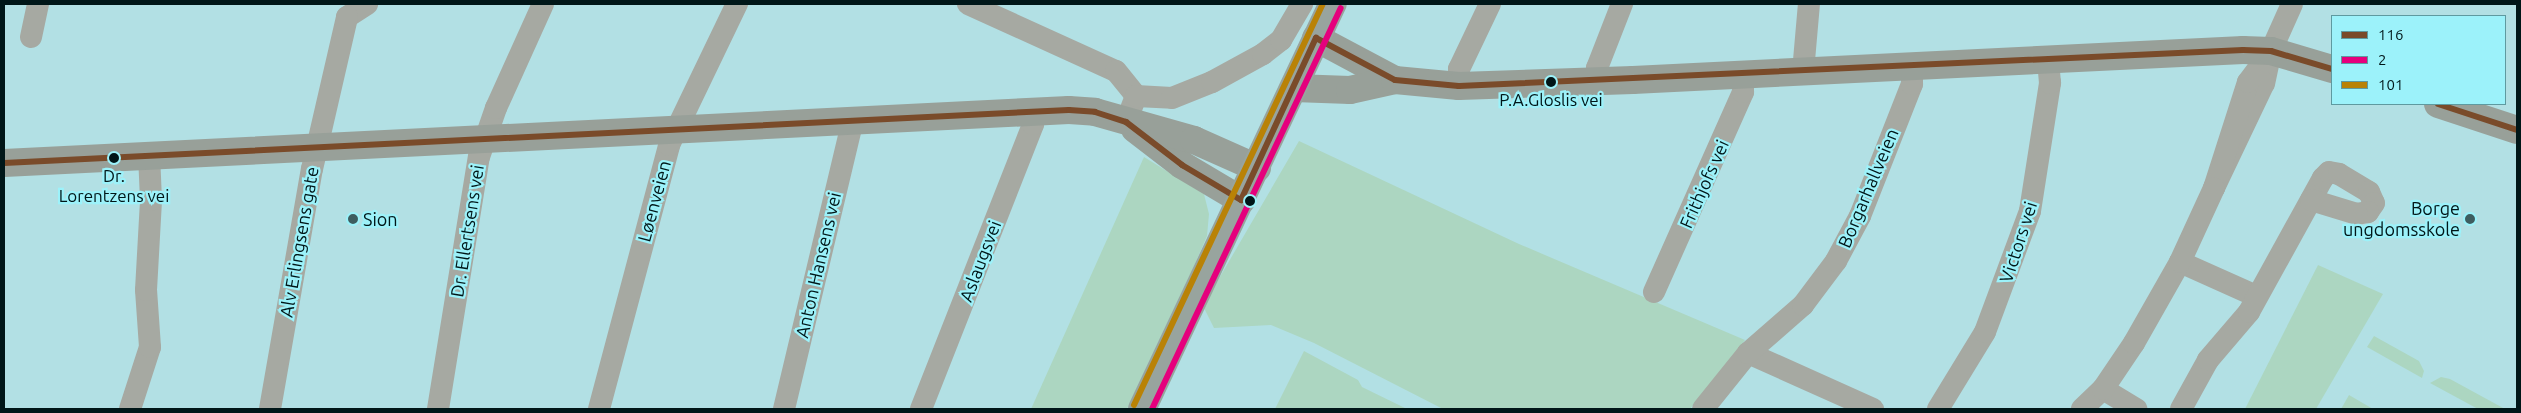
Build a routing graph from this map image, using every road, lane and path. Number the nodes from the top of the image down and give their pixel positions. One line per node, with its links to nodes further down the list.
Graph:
1 (38, 4): 13 (street)
2 (367, 4): 12 (street)
3 (543, 4): 32 (street, Dr. Ellertsens vei)
4 (737, 4): 30 (street, Løenveien)
5 (968, 4): 25 (street)
6 (1302, 4): 25 (street)
7 (1332, 4): 14 (highway)
8 (1490, 4): 23 (street)
9 (1622, 4): 22 (street)
10 (1809, 4): 19 (street)
11 (2292, 4): 15 (street)
12 (341, 10): 33 (street, Alv Erlingsens gate)
13 (31, 37)
14 (1316, 38): 21 (main road); 24 (highway)
15 (2271, 51): 16 (main road); 18 (main road); 39 (street)
16 (2048, 59): 17 (main road); 53 (street, Victors vei)
17 (1912, 67): 19 (main road); 42 (street, Borgarhallveien)
18 (2331, 69)
19 (1803, 72): 20 (main road)
20 (1744, 74): 22 (main road); 40 (street, Frithjofs vei)
21 (1395, 80): 23 (main road); 24 (main road)
22 (1597, 80): 23 (main road)
23 (1459, 86)
24 (1294, 88): 36 (highway)
25 (1136, 96): 29 (street)
26 (2441, 105): 31 (main road)
27 (1033, 112): 28 (main road); 29 (main road); 49 (street, Aslaugsvei)
28 (852, 120): 30 (main road); 48 (street, Anton Hansens vei)
29 (1126, 122): 36 (main road); 37 (main road)
30 (674, 129): 32 (main road); 47 (street, Løenveien)
31 (2517, 130)
32 (484, 140): 33 (main road); 46 (street, Dr. Ellertsens vei)
33 (317, 147): 34 (main road); 45 (street, Alv Erlingsens gate)
34 (149, 154): 35 (main road); 44 (street)
35 (4, 163)
36 (1257, 168): 37 (highway)
37 (1241, 200): 50 (highway)
38 (2311, 200): 41 (street)
39 (2180, 262): 41 (street); 43 (street)
40 (1654, 292)
41 (2256, 296): 56 (street)
42 (1748, 353): 51 (street, Borgarhallveien); 52 (street)
43 (2103, 389): 54 (street); 55 (street)
44 (130, 409)
45 (270, 409)
46 (438, 409)
47 (599, 409)
48 (784, 409)
49 (921, 409)
50 (1142, 409)
51 (1703, 409)
52 (1873, 409)
53 (1938, 409)
54 (2082, 409)
55 (2136, 409)
56 (2181, 409)

